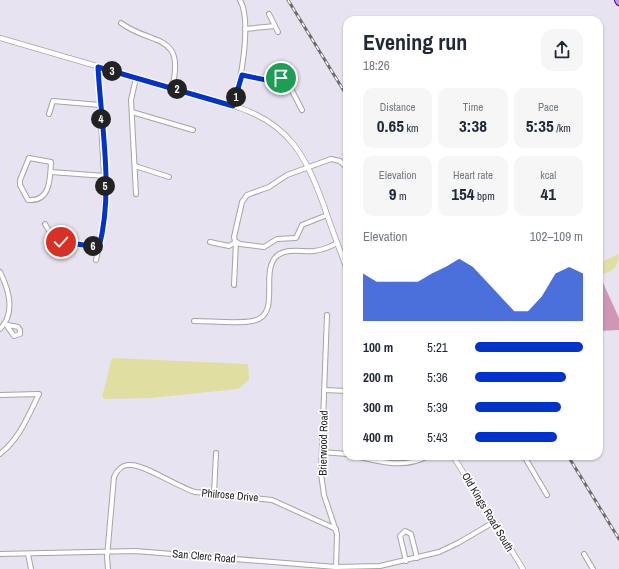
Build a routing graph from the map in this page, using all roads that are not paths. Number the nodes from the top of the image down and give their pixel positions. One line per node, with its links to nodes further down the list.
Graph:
1 (240, 0): 5 (street)
2 (269, 14): 4 (street)
3 (121, 23): 13 (street)
4 (275, 26): 5 (street); 6 (street)
5 (245, 29): 10 (street)
6 (278, 32)
7 (0, 38): 8 (street)
8 (98, 67): 11 (street); 14 (street)
9 (283, 68): 12 (street)
10 (242, 75): 12 (street); 15 (street)
11 (136, 78): 13 (street); 17 (street)
12 (280, 83): 16 (street)
13 (172, 88): 15 (street)
14 (100, 105): 18 (street); 24 (street)
15 (233, 106): 22 (street)
16 (302, 110)
17 (132, 112): 19 (street); 21 (street)
18 (49, 114)
19 (193, 130)
20 (343, 164): 22 (street)
21 (135, 166): 25 (street); 26 (street)
22 (309, 167): 27 (street); 30 (street)
23 (51, 172): 23 (street); 24 (street)
24 (105, 176): 32 (street)
25 (169, 177)
26 (136, 194)
27 (327, 215): 30 (street); 31 (street)
28 (45, 224): 32 (street)
29 (210, 242): 30 (street)
30 (236, 242): 36 (street)
31 (337, 243): 33 (street); 38 (street)
32 (99, 247): 34 (street)
33 (343, 259)
34 (96, 260)
35 (0, 272): 39 (street)
36 (234, 285)
37 (327, 315): 40 (street, Brierwood Road)
38 (194, 321)
39 (0, 329)
40 (324, 390): 41 (street); 43 (street, Brierwood Road)
41 (343, 391)
42 (0, 394): 45 (street)
43 (322, 452): 46 (street); 54 (street, Brierwood Road)
44 (216, 453): 51 (street)
45 (0, 454)
46 (343, 454)
47 (373, 460): 48 (street)
48 (418, 460)
49 (455, 460): 53 (street, Old Kings Road South)
50 (526, 460): 52 (street)
51 (214, 494): 54 (street, Philrose Drive); 55 (street, Philrose Drive)
52 (547, 495)
53 (494, 522): 59 (street, San Clerc Road); 64 (street, Old Kings Road South)
54 (336, 529): 61 (street, Brierwood Road)
55 (108, 551): 57 (street, San Clerc Road); 61 (street, San Clerc Road); 63 (street)
56 (0, 554): 57 (street, San Clerc Road)
57 (28, 554): 62 (street)
58 (584, 554): 65 (street)
59 (417, 558): 60 (street, San Clerc Road); 60 (street)
60 (406, 561): 61 (street, San Clerc Road)
61 (336, 568)
62 (31, 569)
63 (108, 569)
64 (522, 569)
65 (593, 569)

